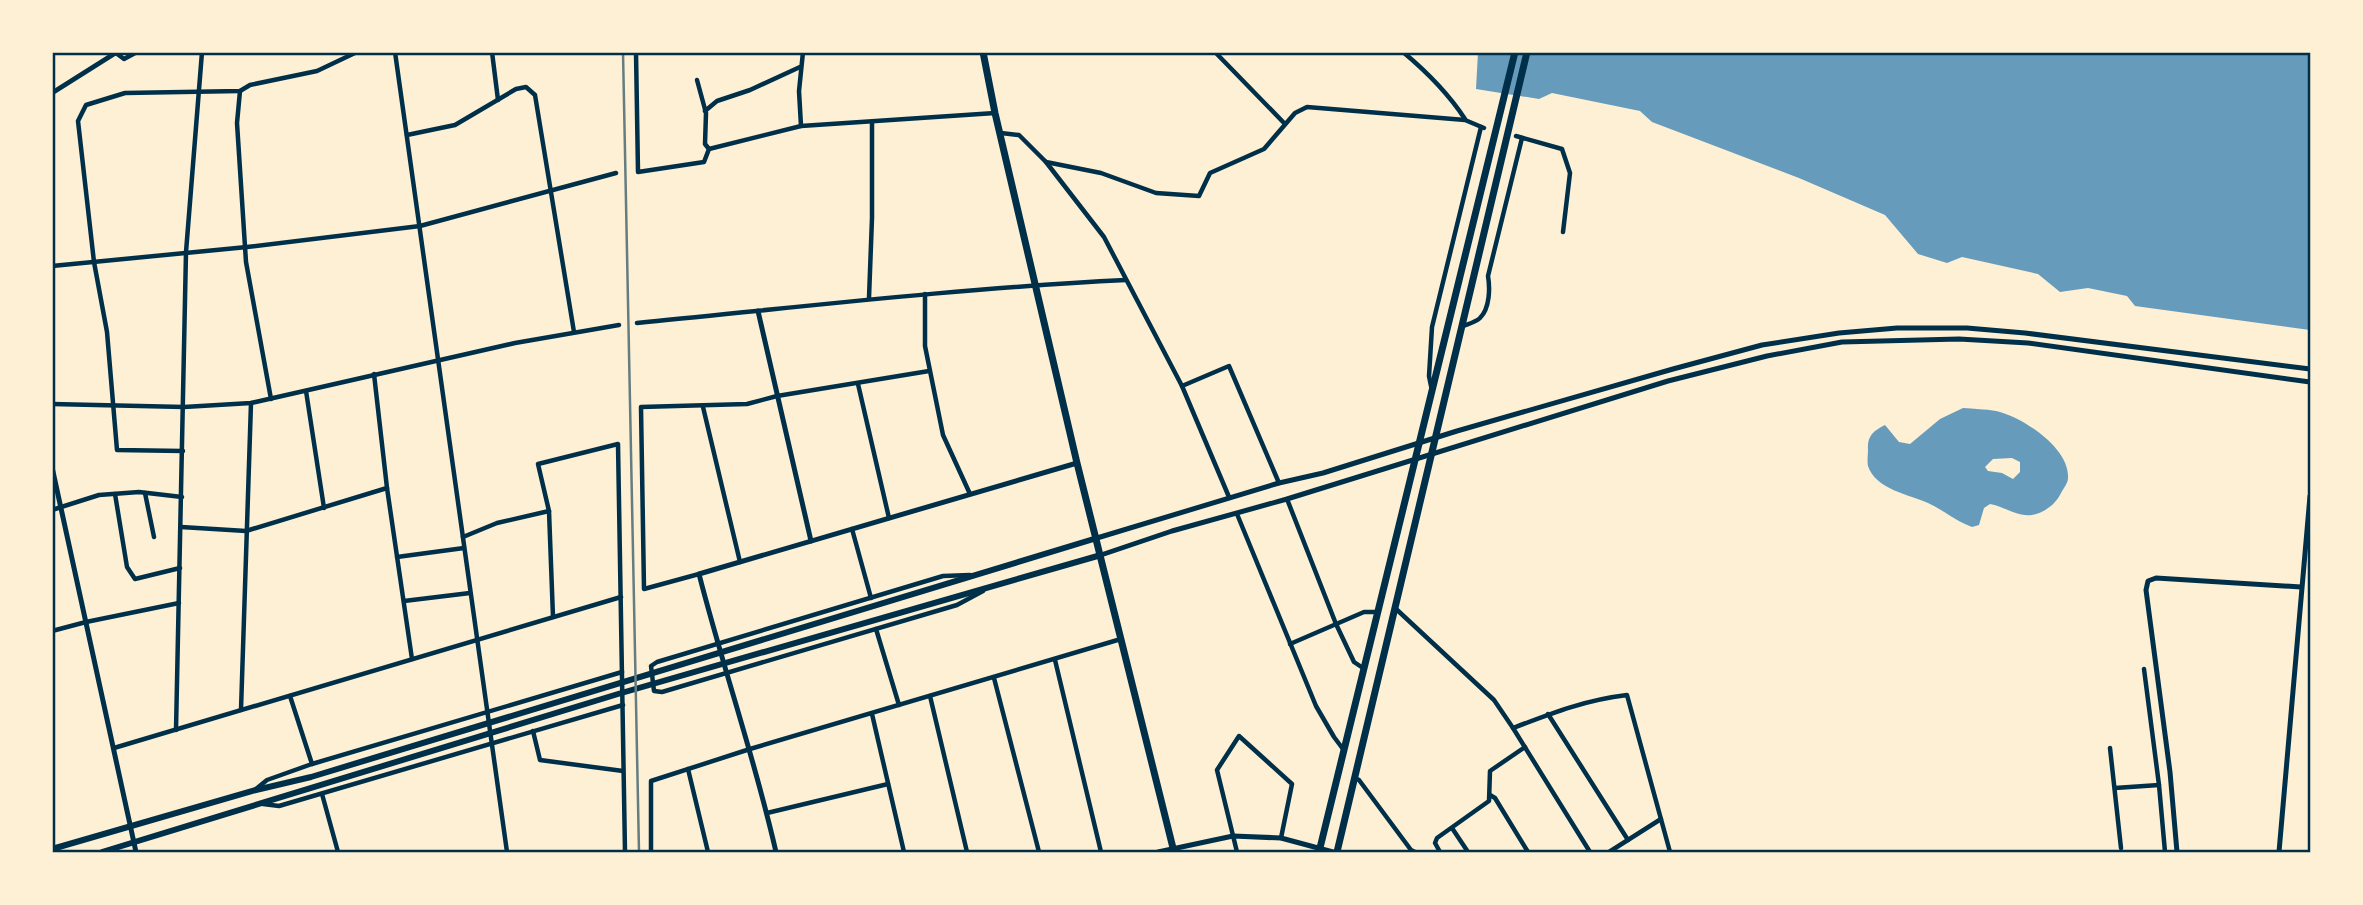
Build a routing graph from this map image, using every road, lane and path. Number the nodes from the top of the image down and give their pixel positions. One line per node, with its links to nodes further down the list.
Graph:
1 (138, 52): 13 (street)
2 (202, 52): 16 (street)
3 (357, 52): 17 (street)
4 (395, 52): 27 (street)
5 (492, 52): 19 (street)
6 (636, 52): 28 (street)
7 (803, 52): 14 (street)
8 (983, 52): 21 (highway)
9 (1215, 52): 24 (street)
10 (1403, 52): 22 (street)
11 (1515, 52): 57 (highway)
12 (1527, 52): 45 (highway)
13 (116, 53): 18 (street)
14 (800, 67): 20 (street); 25 (street)
15 (697, 80): 20 (street)
16 (198, 91): 17 (street); 35 (street); 36 (street)
17 (240, 91): 34 (street)
18 (52, 93)
19 (498, 100): 27 (street); 31 (street)
20 (705, 111): 28 (street)
21 (995, 113): 23 (street); 26 (highway)
22 (1465, 120): 24 (street); 57 (street)
23 (872, 122): 25 (street); 41 (street)
24 (1285, 124): 29 (street)
25 (801, 126): 28 (street)
26 (1001, 132): 29 (street); 39 (highway)
27 (407, 135): 32 (street)
28 (709, 149)
29 (1046, 162): 38 (street)
30 (616, 173): 31 (street)
31 (551, 192): 32 (street); 46 (street)
32 (420, 226): 34 (street); 49 (street)
33 (1563, 232): 45 (street)
34 (247, 247): 35 (street); 59 (street)
35 (186, 252): 36 (street); 63 (street)
36 (94, 262): 37 (street); 62 (street)
37 (52, 266)
38 (1126, 280): 39 (street); 55 (street)
39 (1037, 285): 40 (street); 70 (highway)
40 (925, 294): 41 (street); 51 (street)
41 (869, 298): 42 (street)
42 (758, 311): 43 (street); 58 (street)
43 (637, 323)
44 (619, 325): 46 (street)
45 (1463, 326): 65 (highway)
46 (574, 332): 49 (street)
47 (1749, 349): 48 (street); 50 (street); 65 (street)
48 (1752, 359): 53 (street); 68 (street)
49 (439, 360): 52 (street); 92 (street)
50 (2311, 369)
51 (929, 371): 54 (street); 76 (street)
52 (374, 374): 56 (street); 73 (street)
53 (2311, 382)
54 (858, 384): 58 (street); 87 (street)
55 (1182, 386): 72 (street); 79 (street)
56 (306, 391): 59 (street); 83 (street)
57 (1432, 391): 66 (highway)
58 (777, 396): 64 (street); 94 (street)
59 (271, 399): 60 (street)
60 (251, 403): 63 (street); 90 (street)
61 (52, 404): 62 (street)
62 (113, 405): 63 (street); 67 (street)
63 (184, 407): 67 (street)
64 (703, 407): 98 (street); 100 (street)
65 (1434, 438): 66 (street); 68 (highway)
66 (1420, 442): 69 (highway); 72 (street)
67 (183, 451): 78 (street)
68 (1430, 455): 69 (street); 109 (highway)
69 (1415, 458): 80 (street); 110 (highway)
70 (1077, 463): 76 (street); 93 (highway)
71 (52, 467): 82 (street)
72 (1279, 483): 79 (street)
73 (387, 488): 83 (street); 97 (street)
74 (145, 493): 75 (street); 78 (street); 91 (street)
75 (115, 494): 82 (street); 99 (street)
76 (970, 494): 87 (street)
77 (2311, 495): 81 (street)
78 (182, 497): 88 (street)
79 (1229, 497): 93 (street)
80 (1287, 499): 86 (street); 113 (street)
81 (2310, 503): 103 (street)
82 (61, 507): 84 (street); 112 (street)
83 (324, 508): 90 (street)
84 (52, 510)
85 (549, 511): 92 (street); 105 (street); 111 (street)
86 (1237, 514): 96 (street); 119 (street)
87 (889, 518): 89 (street)
88 (181, 527): 90 (street); 99 (street)
89 (852, 529): 94 (street); 106 (street)
90 (246, 531): 131 (street)
91 (153, 537)
92 (463, 537): 95 (street)
93 (1097, 538): 96 (highway); 101 (main road)
94 (811, 541): 98 (street)
95 (464, 548): 97 (street); 104 (street)
96 (1101, 555): 102 (main road); 116 (highway)
97 (397, 557): 107 (street)
98 (740, 562): 100 (street)
99 (180, 568): 108 (street)
100 (699, 574): 118 (street)
101 (980, 574): 106 (street); 151 (main road)
102 (990, 587): 114 (street); 154 (main road)
103 (2301, 587): 190 (street); 191 (street)
104 (470, 593): 107 (street); 117 (street)
105 (621, 597): 111 (street); 124 (street)
106 (871, 598): 118 (street)
107 (404, 601): 120 (street)
108 (179, 603): 112 (street); 136 (street)
109 (1395, 608): 135 (street); 147 (highway)
110 (1377, 612): 113 (street); 122 (highway)
111 (553, 617): 117 (street)
112 (86, 622): 115 (street); 140 (street)
113 (1336, 624): 119 (street); 122 (street)
114 (876, 629): 125 (street); 130 (street)
115 (52, 631)
116 (1121, 639): 121 (street); 165 (highway)
117 (477, 640): 120 (street); 132 (street)
118 (717, 643): 125 (street); 125 (street)
119 (1290, 644): 143 (street)
120 (412, 659): 127 (street)
121 (1055, 660): 126 (street); 178 (street)
122 (1363, 668): 143 (highway)
123 (2144, 669): 149 (street)
124 (622, 672): 129 (street); 132 (street)
125 (725, 672): 142 (street)
126 (994, 678): 128 (street); 177 (street)
127 (290, 696): 131 (street); 144 (street)
128 (930, 696): 130 (street); 176 (street)
129 (623, 705): 137 (street); 146 (street)
130 (899, 705): 133 (street)
131 (241, 710): 136 (street)
132 (488, 712): 138 (street); 144 (street)
133 (872, 713): 142 (street); 148 (street)
134 (1548, 714): 135 (street); 156 (street); 161 (street)
135 (1513, 727): 139 (street)
136 (176, 730): 140 (street)
137 (533, 731): 138 (street); 146 (street)
138 (493, 744): 152 (street); 170 (street)
139 (1525, 747): 153 (street); 186 (street)
140 (114, 748): 157 (street)
141 (2110, 748): 150 (street)
142 (750, 749): 145 (street); 155 (street)
143 (1343, 749): 166 (highway)
144 (312, 764): 151 (street)
145 (688, 769): 172 (street); 173 (street)
146 (623, 771): 171 (street)
147 (1353, 777): 181 (highway); 182 (street)
148 (888, 784): 155 (street); 175 (street)
149 (2159, 785): 150 (street); 189 (street)
150 (2115, 788): 163 (street)
151 (256, 790): 157 (main road)
152 (322, 794): 154 (street); 169 (street)
153 (1489, 794): 158 (street); 185 (street)
154 (262, 804): 162 (main road)
155 (767, 813): 174 (street)
156 (1661, 819): 161 (street); 188 (street)
157 (129, 826): 162 (street); 164 (main road)
158 (1452, 828): 183 (street); 184 (street)
159 (1233, 836): 160 (street); 160 (street); 165 (street); 180 (street)
160 (1281, 838): 166 (street)
161 (1628, 840): 187 (street)
162 (134, 844): 167 (main road); 168 (street)
163 (2122, 848)
164 (52, 849)
165 (1174, 851): 179 (street)
166 (1320, 851): 181 (street)
167 (102, 852)
168 (136, 852)
169 (338, 852)
170 (507, 852)
171 (625, 852)
172 (651, 852)
173 (708, 852)
174 (776, 852)
175 (904, 852)
176 (967, 852)
177 (1040, 852)
178 (1101, 852)
179 (1158, 852)
180 (1237, 852)
181 (1335, 852)
182 (1415, 852)
183 (1440, 852)
184 (1468, 852)
185 (1528, 852)
186 (1590, 852)
187 (1609, 852)
188 (1671, 852)
189 (2165, 852)
190 (2177, 852)
191 (2279, 852)

